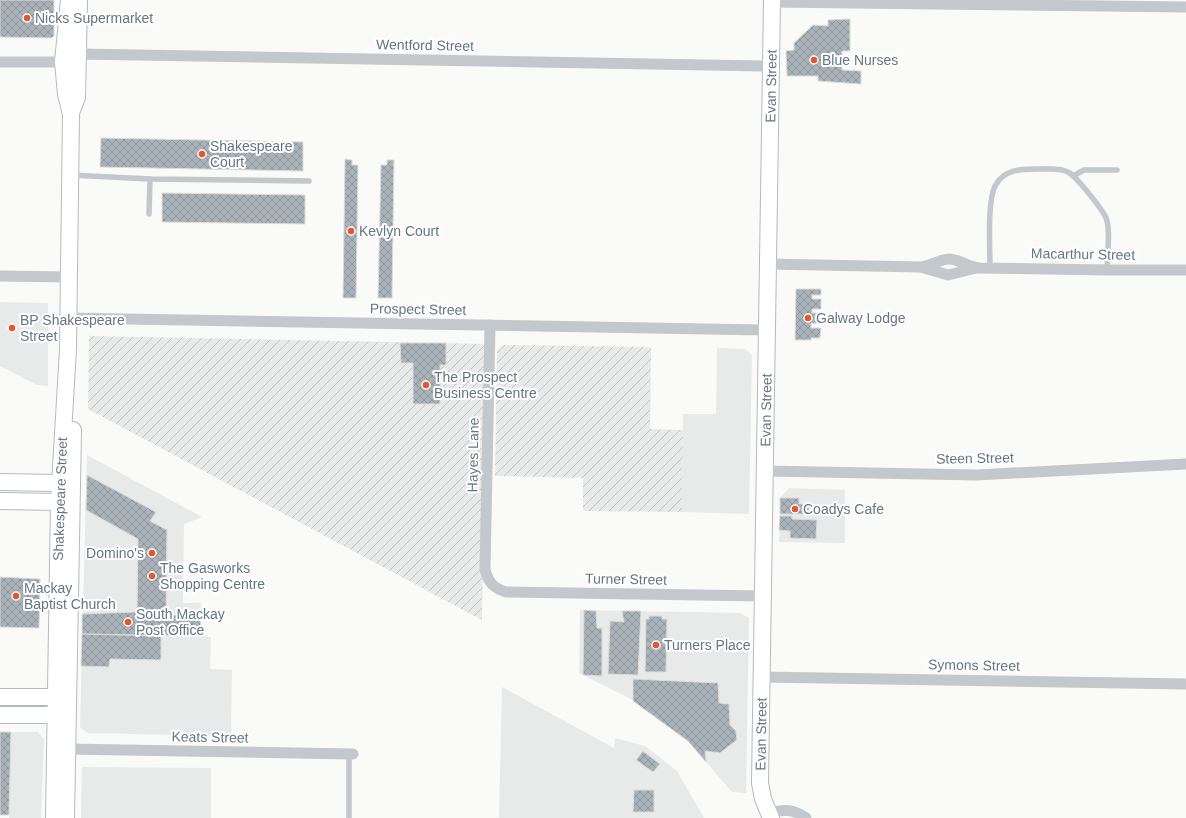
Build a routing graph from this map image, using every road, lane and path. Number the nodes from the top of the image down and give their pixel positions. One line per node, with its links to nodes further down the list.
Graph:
1 (70, 0): 7 (street, Shakespeare Street)
2 (79, 0): 5 (street, Shakespeare Street)
3 (772, 1): 4 (street); 8 (street, Evan Street)
4 (1186, 8)
5 (78, 54): 7 (street); 8 (street, Wentford Street); 9 (street, Shakespeare Street)
6 (0, 62): 7 (street)
7 (63, 62): 9 (street, Shakespeare Street)
8 (771, 66): 16 (street, Evan Street)
9 (71, 114): 11 (street, Shakespeare Street)
10 (1117, 170): 12 (lane)
11 (70, 175): 13 (lane); 22 (street, Shakespeare Street)
12 (1073, 176): 18 (lane); 19 (lane)
13 (150, 179): 14 (lane); 15 (lane)
14 (309, 181)
15 (149, 214)
16 (768, 264): 17 (street, Macarthur Street); 25 (street, Evan Street)
17 (917, 267): 18 (street, Macarthur Street); 18 (street, Macarthur Street)
18 (984, 268): 19 (street, Macarthur Street)
19 (1107, 270): 20 (street, Macarthur Street)
20 (1186, 270)
21 (0, 276): 22 (street)
22 (69, 277): 23 (street, Shakespeare Street)
23 (68, 318): 24 (street, Prospect Street); 30 (street, Shakespeare Street)
24 (490, 325): 25 (street, Prospect Street); 34 (street, Hayes Lane)
25 (767, 330): 27 (street, Evan Street)
26 (1186, 464): 27 (street, Steen Street)
27 (765, 471): 35 (street, Evan Street)
28 (0, 482): 29 (street)
29 (34, 483): 30 (street); 32 (street)
30 (66, 486): 33 (street, Shakespeare Street); 40 (street, Shakespeare Street)
31 (0, 500): 32 (street)
32 (34, 501): 33 (street)
33 (58, 502): 40 (street, Shakespeare Street)
34 (491, 585): 35 (street, Turner Street)
35 (763, 596): 36 (street, Evan Street)
36 (762, 677): 37 (street, Symons Street); 45 (street, Evan Street)
37 (1186, 684)
38 (0, 697): 39 (street)
39 (30, 697): 40 (street); 42 (street)
40 (61, 706): 42 (street); 43 (street, Shakespeare Street); 46 (street, Shakespeare Street)
41 (0, 715): 42 (street)
42 (30, 715)
43 (67, 749): 44 (street, Keats Street); 47 (street, Shakespeare Street)
44 (351, 754): 48 (lane)
45 (770, 816): 49 (street)
46 (54, 818)
47 (66, 818)
48 (349, 818)
49 (806, 818)

